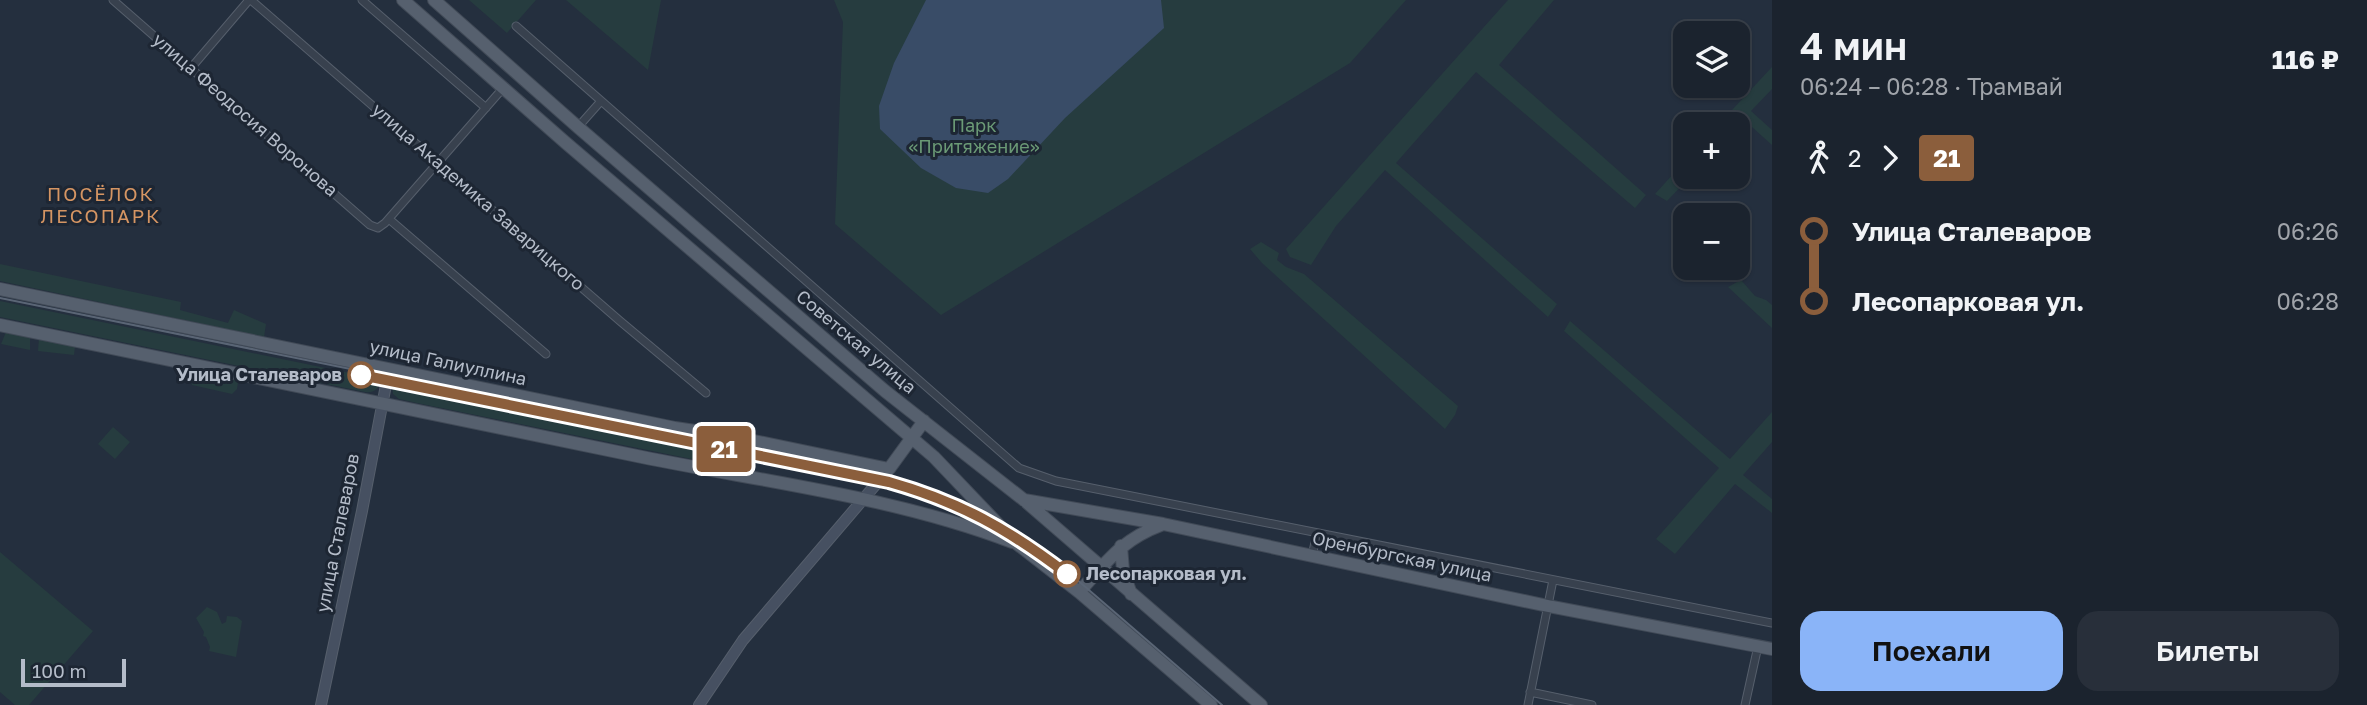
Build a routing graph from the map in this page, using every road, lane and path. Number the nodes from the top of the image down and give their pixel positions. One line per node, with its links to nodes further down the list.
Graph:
1 (113, 0): 7 (street, улица Феодосия Воронова)
2 (250, 0): 7 (street); 13 (street, улица Академика Заварицкого)
3 (362, 0): 10 (street)
4 (403, 0): 8 (main road, Советская улица)
5 (434, 0): 11 (main road, Советская улица)
6 (516, 26): 9 (street)
7 (191, 68): 14 (street, улица Феодосия Воронова)
8 (504, 88): 10 (street); 12 (main road, Советская улица)
9 (601, 101): 11 (street); 27 (street)
10 (486, 108): 13 (street)
11 (578, 127): 12 (main road); 21 (main road, Советская улица)
12 (565, 142): 22 (main road, Советская улица)
13 (438, 162): 14 (street); 19 (street, улица Академика Заварицкого)
14 (388, 219): 17 (street)
15 (0, 289): 18 (main road, улица Галиуллина)
16 (0, 325): 20 (main road)
17 (546, 354)
18 (389, 369): 20 (main road, улица Сталеваров); 23 (main road, улица Галиуллина)
19 (706, 393)
20 (382, 402): 24 (main road); 40 (main road, улица Сталеваров)
21 (924, 422): 22 (main road); 25 (main road, Советская улица)
22 (911, 438): 23 (main road); 28 (main road, Советская улица)
23 (889, 469): 24 (main road)
24 (864, 500): 28 (main road, Советская улица); 41 (main road)
25 (1024, 500): 26 (main road, Оренбургская улица); 31 (main road, Советская улица)
26 (1163, 524): 29 (main road); 30 (main road, Оренбургская улица)
27 (1317, 533): 30 (street); 32 (street)
28 (1016, 543): 33 (main road, Советская улица)
29 (1121, 546): 31 (main road); 34 (main road)
30 (1312, 556): 35 (main road, Оренбургская улица)
31 (1101, 568): 33 (main road); 34 (main road, Советская улица)
32 (1553, 580): 35 (street); 36 (street)
33 (1079, 592): 42 (main road, Советская улица)
34 (1131, 594): 43 (main road, Советская улица)
35 (1548, 606): 37 (main road, Оренбургская улица); 39 (street)
36 (1772, 623)
37 (1758, 646): 38 (main road, Оренбургская улица); 46 (street)
38 (1772, 649)
39 (1530, 692): 44 (street); 45 (street)
40 (321, 705)
41 (699, 705)
42 (1211, 705)
43 (1261, 705)
44 (1528, 705)
45 (1592, 705)
46 (1745, 705)

